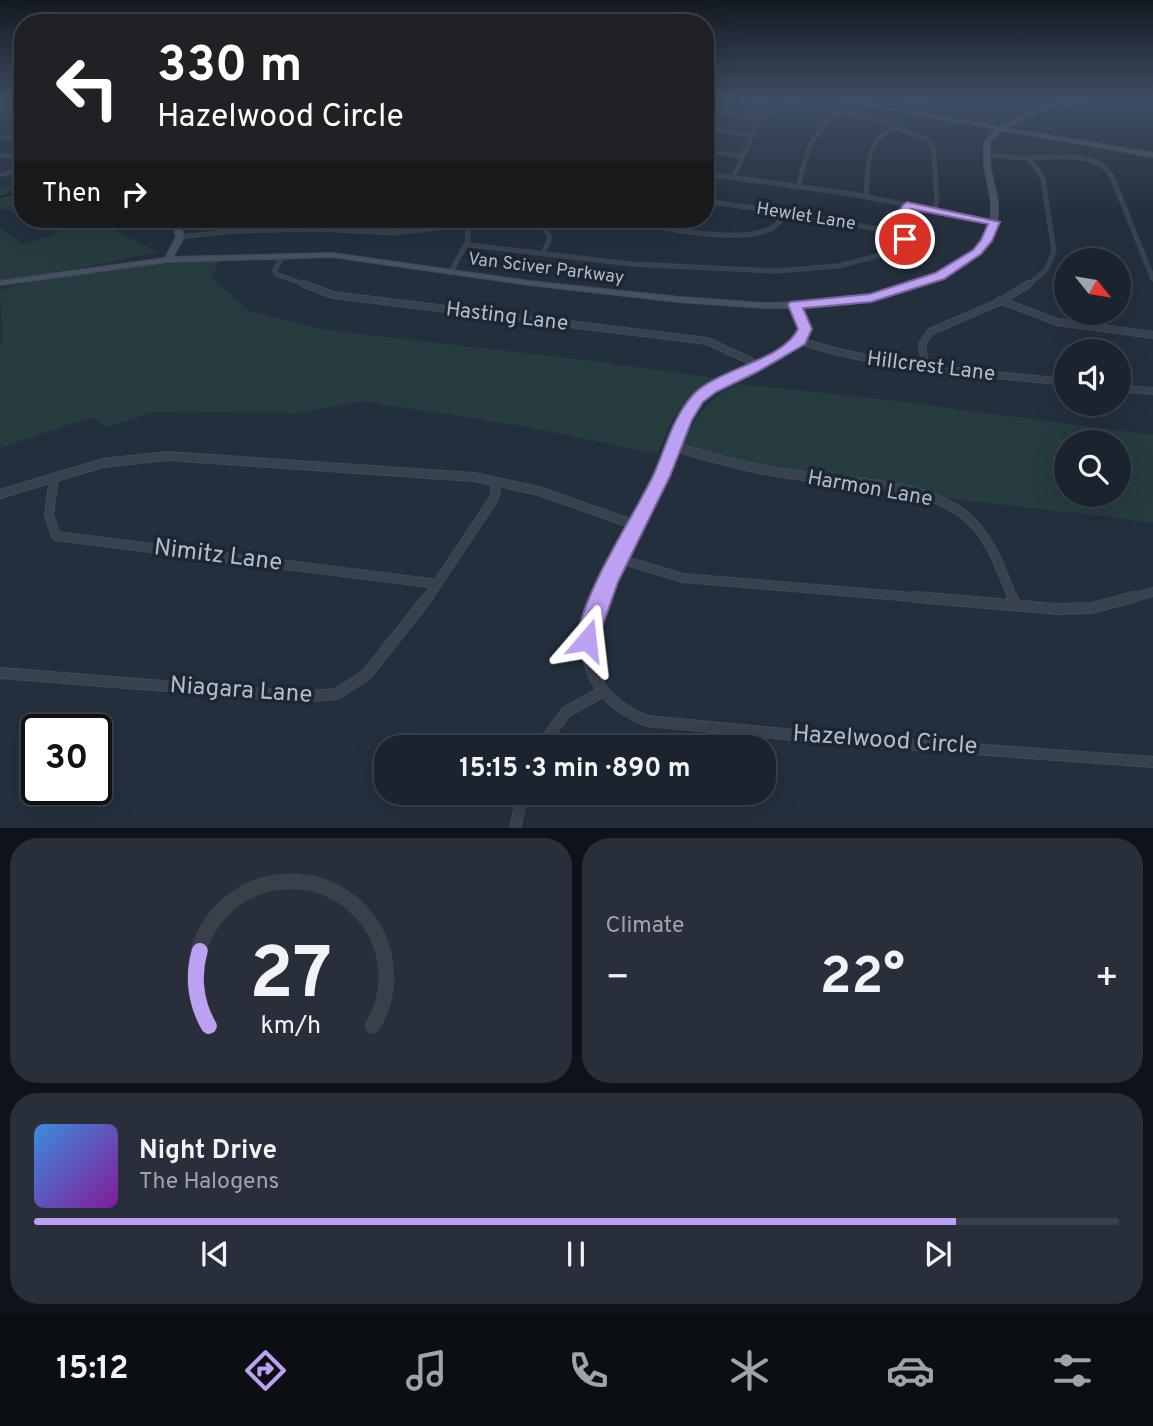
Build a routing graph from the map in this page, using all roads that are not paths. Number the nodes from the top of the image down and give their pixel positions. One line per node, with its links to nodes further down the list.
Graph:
1 (751, 138): 11 (street)
2 (811, 138): 15 (street)
3 (876, 138): 16 (street)
4 (923, 138): 19 (street)
5 (992, 138): 9 (street)
6 (1003, 138): 9 (street)
7 (1052, 138): 10 (street)
8 (714, 152): 11 (street)
9 (987, 154): 12 (street); 21 (street)
10 (1153, 155)
11 (743, 156): 14 (street)
12 (1027, 158): 36 (street); 38 (street)
13 (714, 175): 14 (street)
14 (733, 178): 15 (street)
15 (799, 187): 16 (street)
16 (866, 197): 18 (street)
17 (714, 202): 20 (street, Hewlet Lane)
18 (907, 205): 19 (street); 27 (street)
19 (934, 210): 21 (street)
20 (786, 213): 26 (street); 27 (street, Hewlet Lane)
21 (994, 222): 39 (street, Van Sciver Parkway)
22 (178, 228): 28 (street)
23 (428, 228): 28 (street)
24 (470, 228): 29 (street)
25 (546, 228): 31 (street)
26 (680, 228)
27 (907, 234): 31 (street)
28 (180, 237): 30 (street)
29 (469, 245): 31 (street); 35 (street)
30 (176, 246): 33 (street); 34 (street)
31 (543, 253)
32 (283, 255): 33 (street, Van Sciver Parkway); 35 (street, Van Sciver Parkway); 42 (street, Hasting Lane)
33 (168, 260): 34 (street, Van Sciver Parkway)
34 (137, 263): 37 (street, Van Sciver Parkway)
35 (450, 273): 39 (street, Van Sciver Parkway)
36 (1153, 278)
37 (0, 283)
38 (1000, 300): 40 (street); 43 (street)
39 (795, 305): 41 (street)
40 (1153, 335)
41 (800, 341): 42 (street, Hazelwood Circle); 43 (street, Hillcrest Lane)
42 (759, 365): 47 (street, Hazelwood Circle)
43 (925, 366): 44 (street, Hillcrest Lane)
44 (1054, 381)
45 (1131, 389): 46 (street)
46 (1153, 391)
47 (672, 446): 51 (street, Hazelwood Circle); 55 (street, Harmon Lane)
48 (54, 478): 49 (street); 50 (street); 53 (street, Nimitz Lane)
49 (494, 482): 51 (street); 53 (street, Niagara Lane)
50 (0, 495)
51 (635, 525): 52 (street, Hazelwood Circle)
52 (620, 559): 55 (street); 57 (street, Hazelwood Circle)
53 (439, 584): 56 (street, Niagara Lane)
54 (1153, 592): 55 (street)
55 (1015, 604)
56 (0, 673)
57 (602, 692): 58 (street); 59 (street, Hazelwood Circle)
58 (549, 735)
59 (1153, 762)
60 (520, 805): 61 (street)
61 (515, 828)

